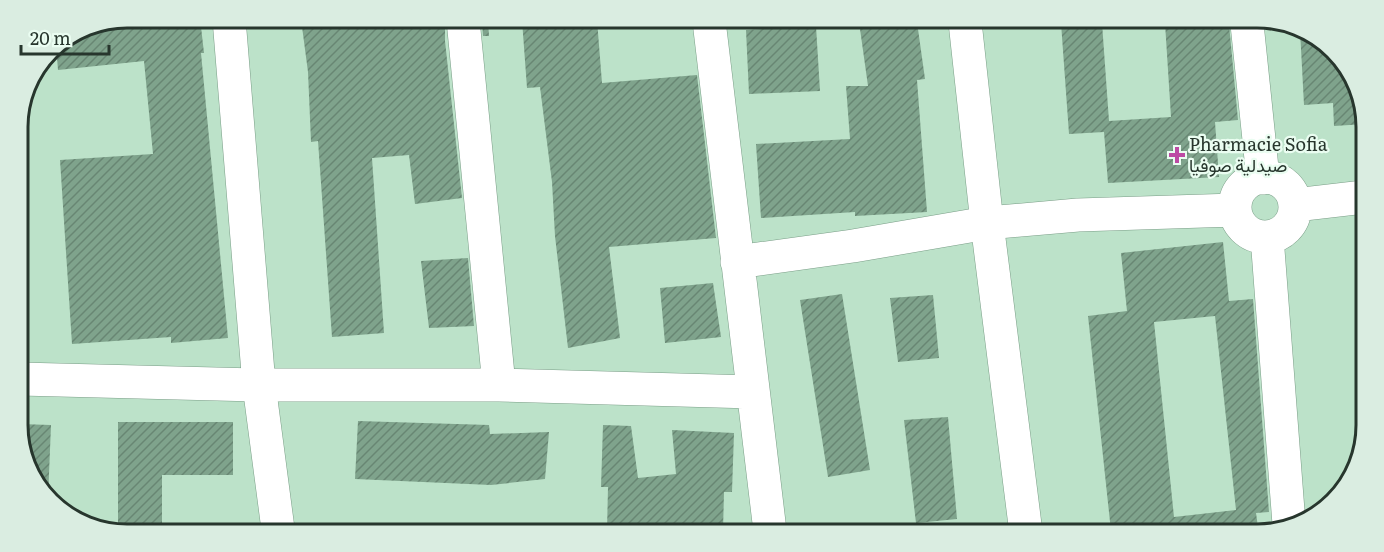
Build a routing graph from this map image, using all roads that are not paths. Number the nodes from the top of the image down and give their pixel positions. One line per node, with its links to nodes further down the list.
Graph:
1 (230, 28): 14 (street)
2 (464, 28): 15 (street)
3 (710, 28): 12 (street)
4 (966, 28): 10 (street)
5 (1247, 28): 6 (street)
6 (1263, 178): 8 (street); 9 (street)
7 (1356, 198): 8 (street)
8 (1295, 206): 11 (street)
9 (1235, 210): 10 (street); 11 (street)
10 (987, 223): 12 (street); 19 (street)
11 (1267, 237): 17 (street)
12 (737, 262): 16 (street)
13 (28, 379): 14 (street)
14 (259, 385): 15 (street); 20 (street)
15 (499, 385): 16 (street)
16 (753, 392): 18 (street)
17 (1289, 518)
18 (769, 523)
19 (1025, 523)
20 (277, 524)

